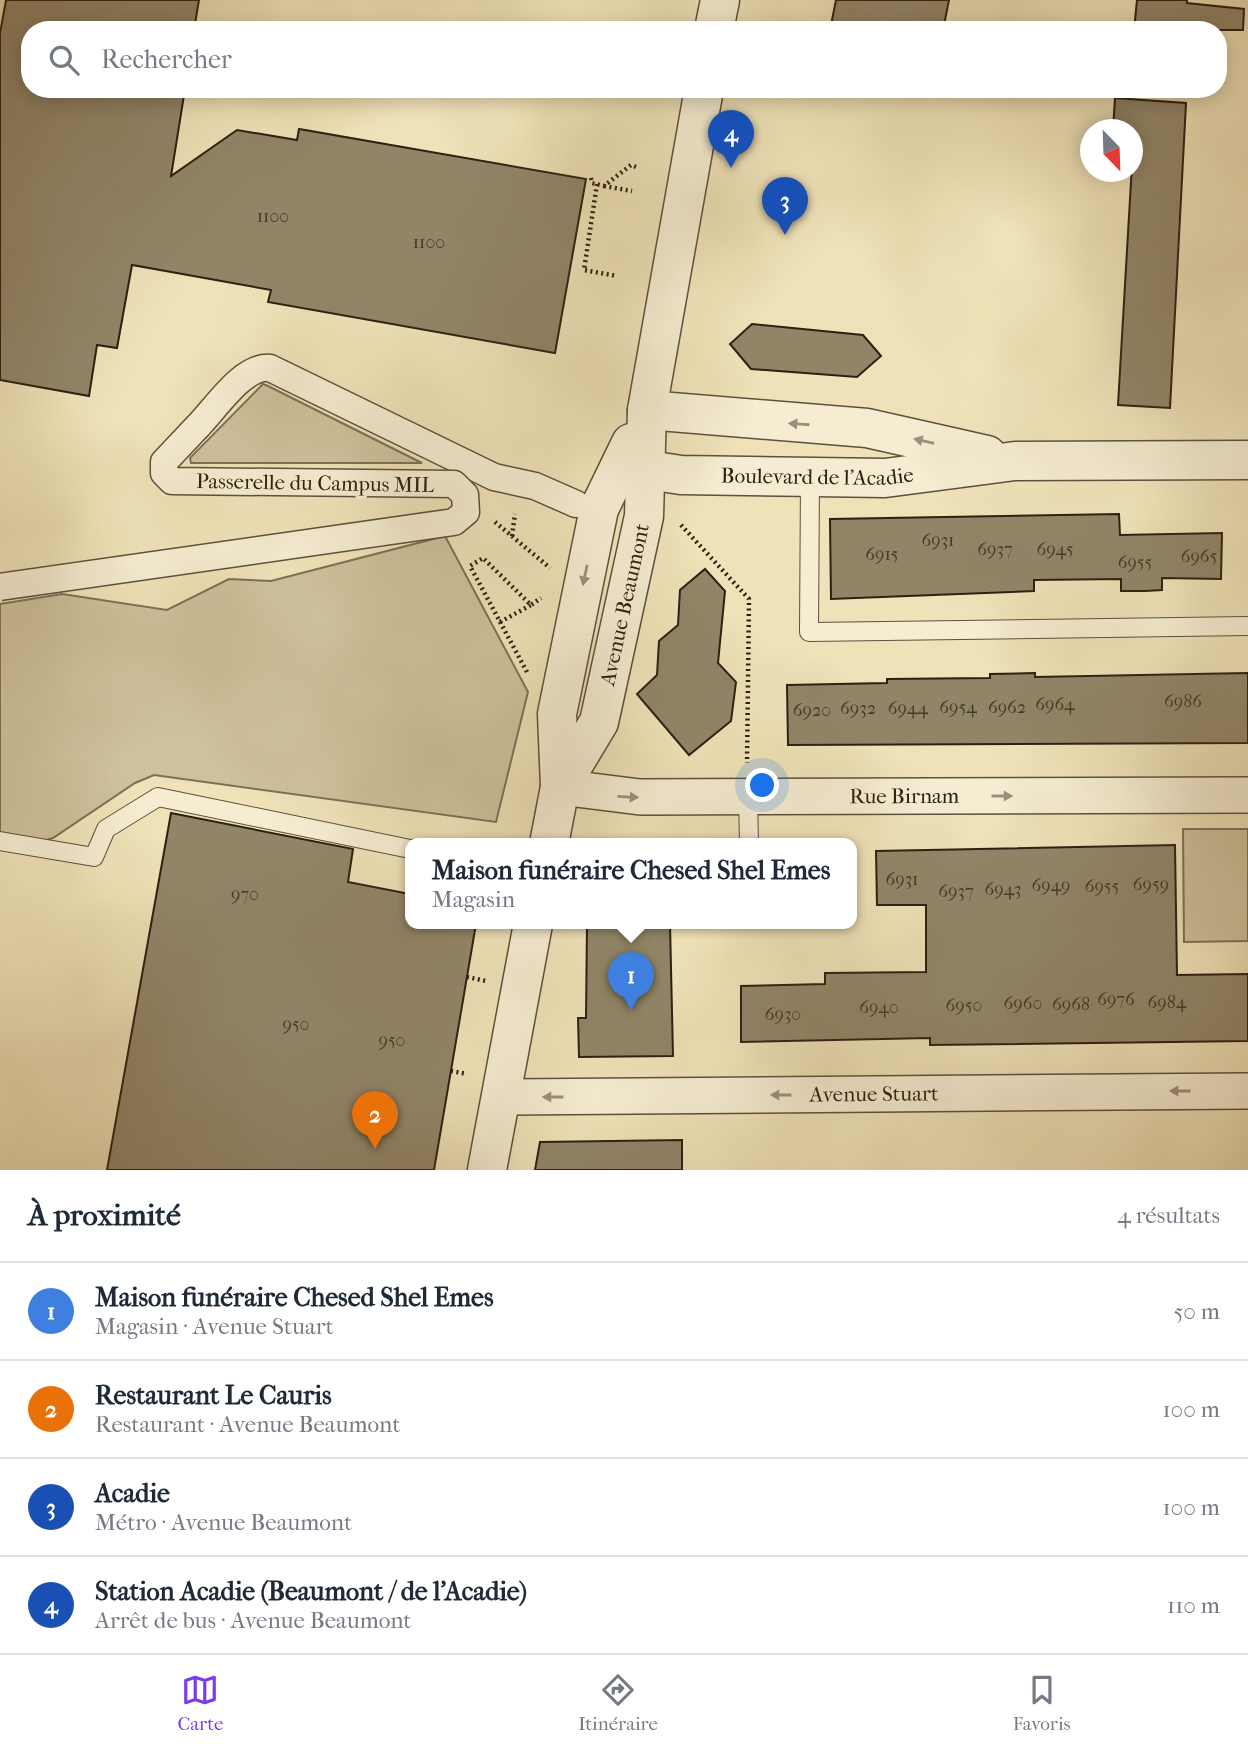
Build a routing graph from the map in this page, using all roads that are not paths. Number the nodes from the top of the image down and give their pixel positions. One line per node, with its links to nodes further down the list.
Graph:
1 (720, 0): 2 (street)
2 (716, 21)
3 (702, 98): 4 (street, Avenue Beaumont)
4 (647, 410): 6 (street, Boulevard de l'Acadie, one-way to 4); 7 (street, Avenue Beaumont)
5 (1248, 460): 6 (street, Boulevard de l'Acadie)
6 (1015, 461): 8 (street, Boulevard de l'Acadie)
7 (633, 468): 8 (street, Boulevard de l'Acadie); 13 (street, Avenue Beaumont)
8 (810, 478): 11 (lane)
9 (576, 504): 10 (street, Passerelle du Campus MIL, bridge)
10 (0, 587)
11 (1248, 626)
12 (747, 783): 13 (street, Rue Birnam, one-way to 12); 14 (street, Rue Birnam, one-way to 14); 16 (lane)
13 (560, 787): 15 (street, Avenue Beaumont)
14 (1248, 795)
15 (550, 838)
16 (749, 838)
17 (0, 841): 18 (lane)
18 (405, 848)
19 (532, 929): 20 (street)
20 (486, 1086): 21 (street, Avenue Stuart, one-way to 20); 22 (street)
21 (1248, 1091)
22 (487, 1170)

